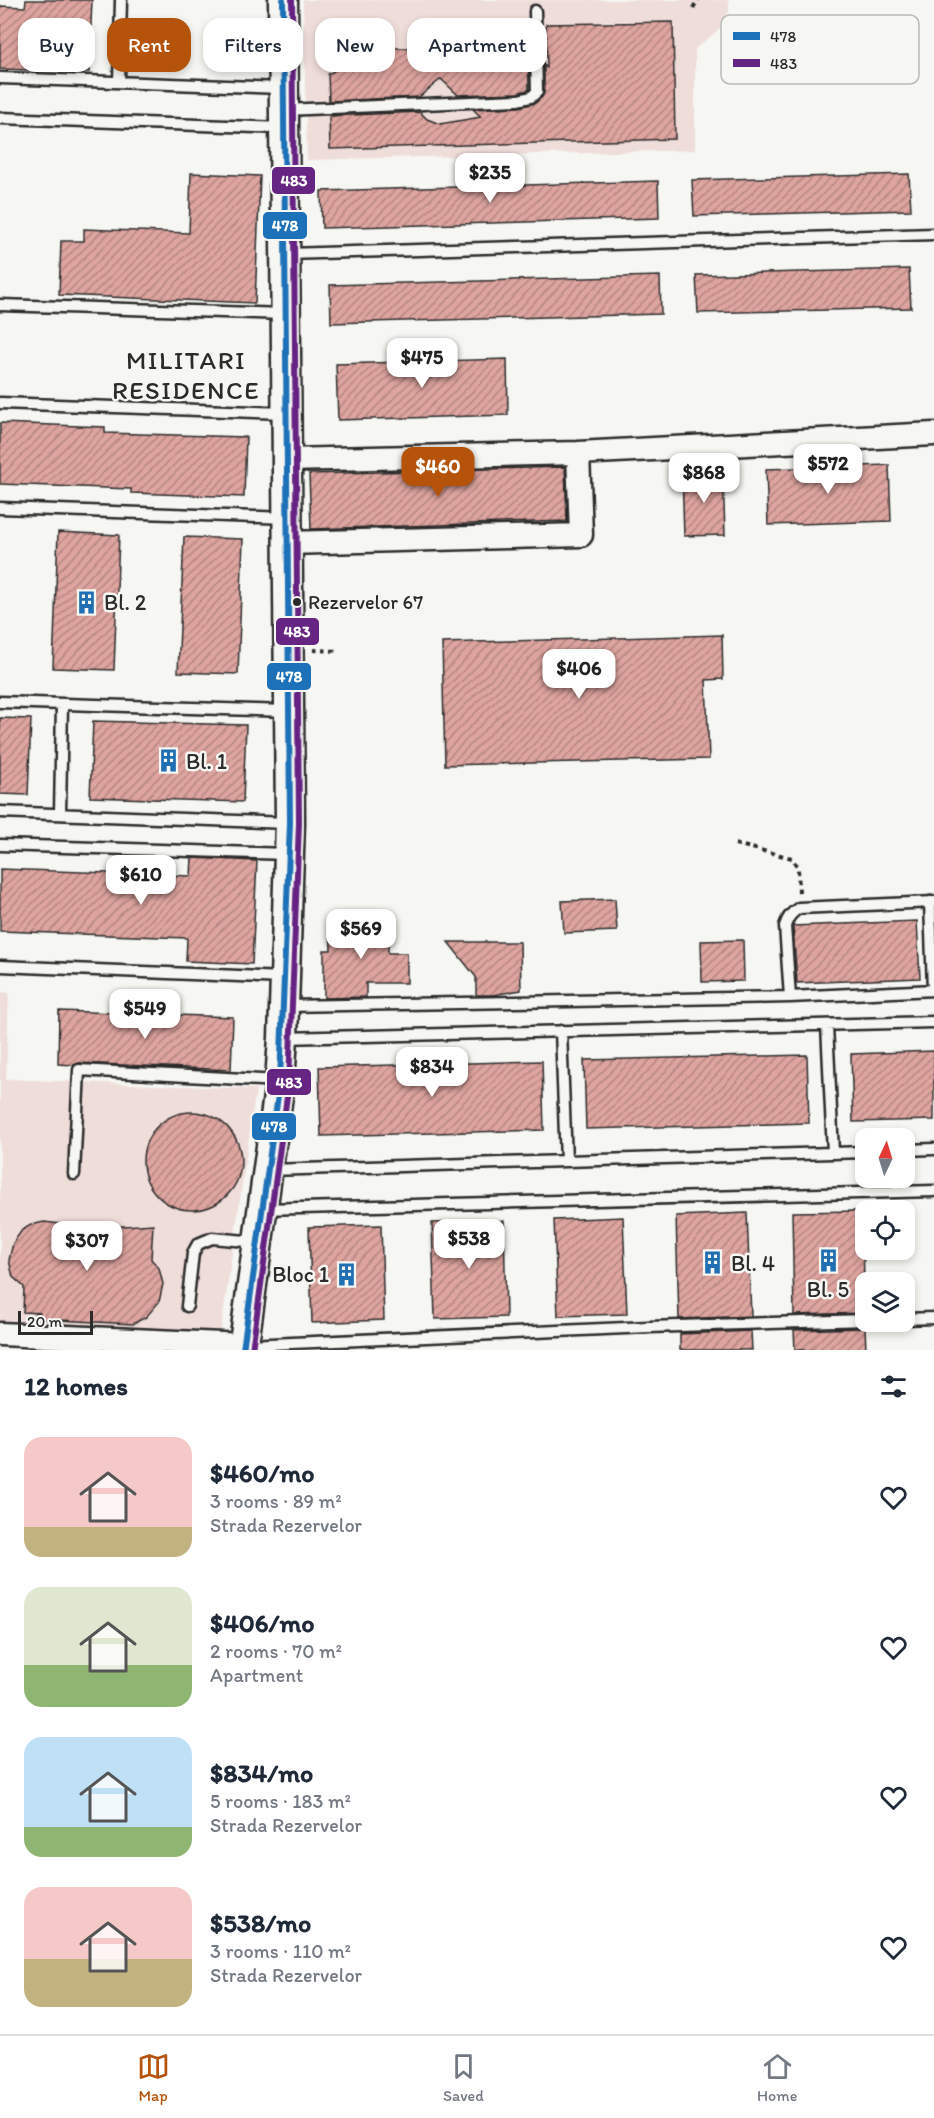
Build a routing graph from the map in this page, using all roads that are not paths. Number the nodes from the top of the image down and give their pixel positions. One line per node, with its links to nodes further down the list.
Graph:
1 (121, 0): 5 (lane)
2 (283, 0): 6 (street)
3 (535, 12): 6 (lane)
4 (0, 78): 5 (lane)
5 (119, 82): 6 (lane)
6 (284, 109): 7 (lane); 9 (street)
7 (0, 118)
8 (934, 234): 9 (lane)
9 (285, 254): 11 (street)
10 (0, 305): 11 (lane)
11 (285, 314): 13 (street)
12 (0, 403): 13 (lane)
13 (286, 413): 16 (street)
14 (934, 434): 15 (street)
15 (579, 453): 16 (street); 18 (street)
16 (287, 460): 18 (street)
17 (0, 508): 18 (lane)
18 (287, 530): 21 (street)
19 (0, 702): 20 (lane)
20 (62, 704): 21 (lane); 23 (lane)
21 (289, 711): 24 (street)
22 (0, 812): 23 (lane)
23 (60, 814): 24 (lane)
24 (290, 823): 26 (street)
25 (0, 845): 26 (lane)
26 (289, 855): 30 (street)
27 (932, 902): 29 (lane); 31 (lane)
28 (0, 966): 30 (lane)
29 (934, 990): 31 (lane)
30 (284, 992): 31 (lane); 35 (street)
31 (790, 997)
32 (934, 1022): 33 (lane)
33 (827, 1025): 34 (lane); 40 (lane)
34 (561, 1031): 35 (lane); 41 (lane)
35 (283, 1038): 36 (street)
36 (279, 1081): 42 (street); 43 (lane)
37 (934, 1149): 38 (lane)
38 (915, 1150)
39 (855, 1152): 40 (lane)
40 (833, 1153): 41 (lane)
41 (566, 1161): 42 (lane)
42 (268, 1170): 45 (street)
43 (74, 1174)
44 (934, 1191): 45 (lane)
45 (262, 1209): 46 (street)
46 (258, 1242): 47 (lane); 52 (street)
47 (187, 1306)
48 (934, 1318): 49 (lane)
49 (915, 1319)
50 (855, 1320): 52 (lane)
51 (0, 1334): 52 (street)
52 (244, 1348)

